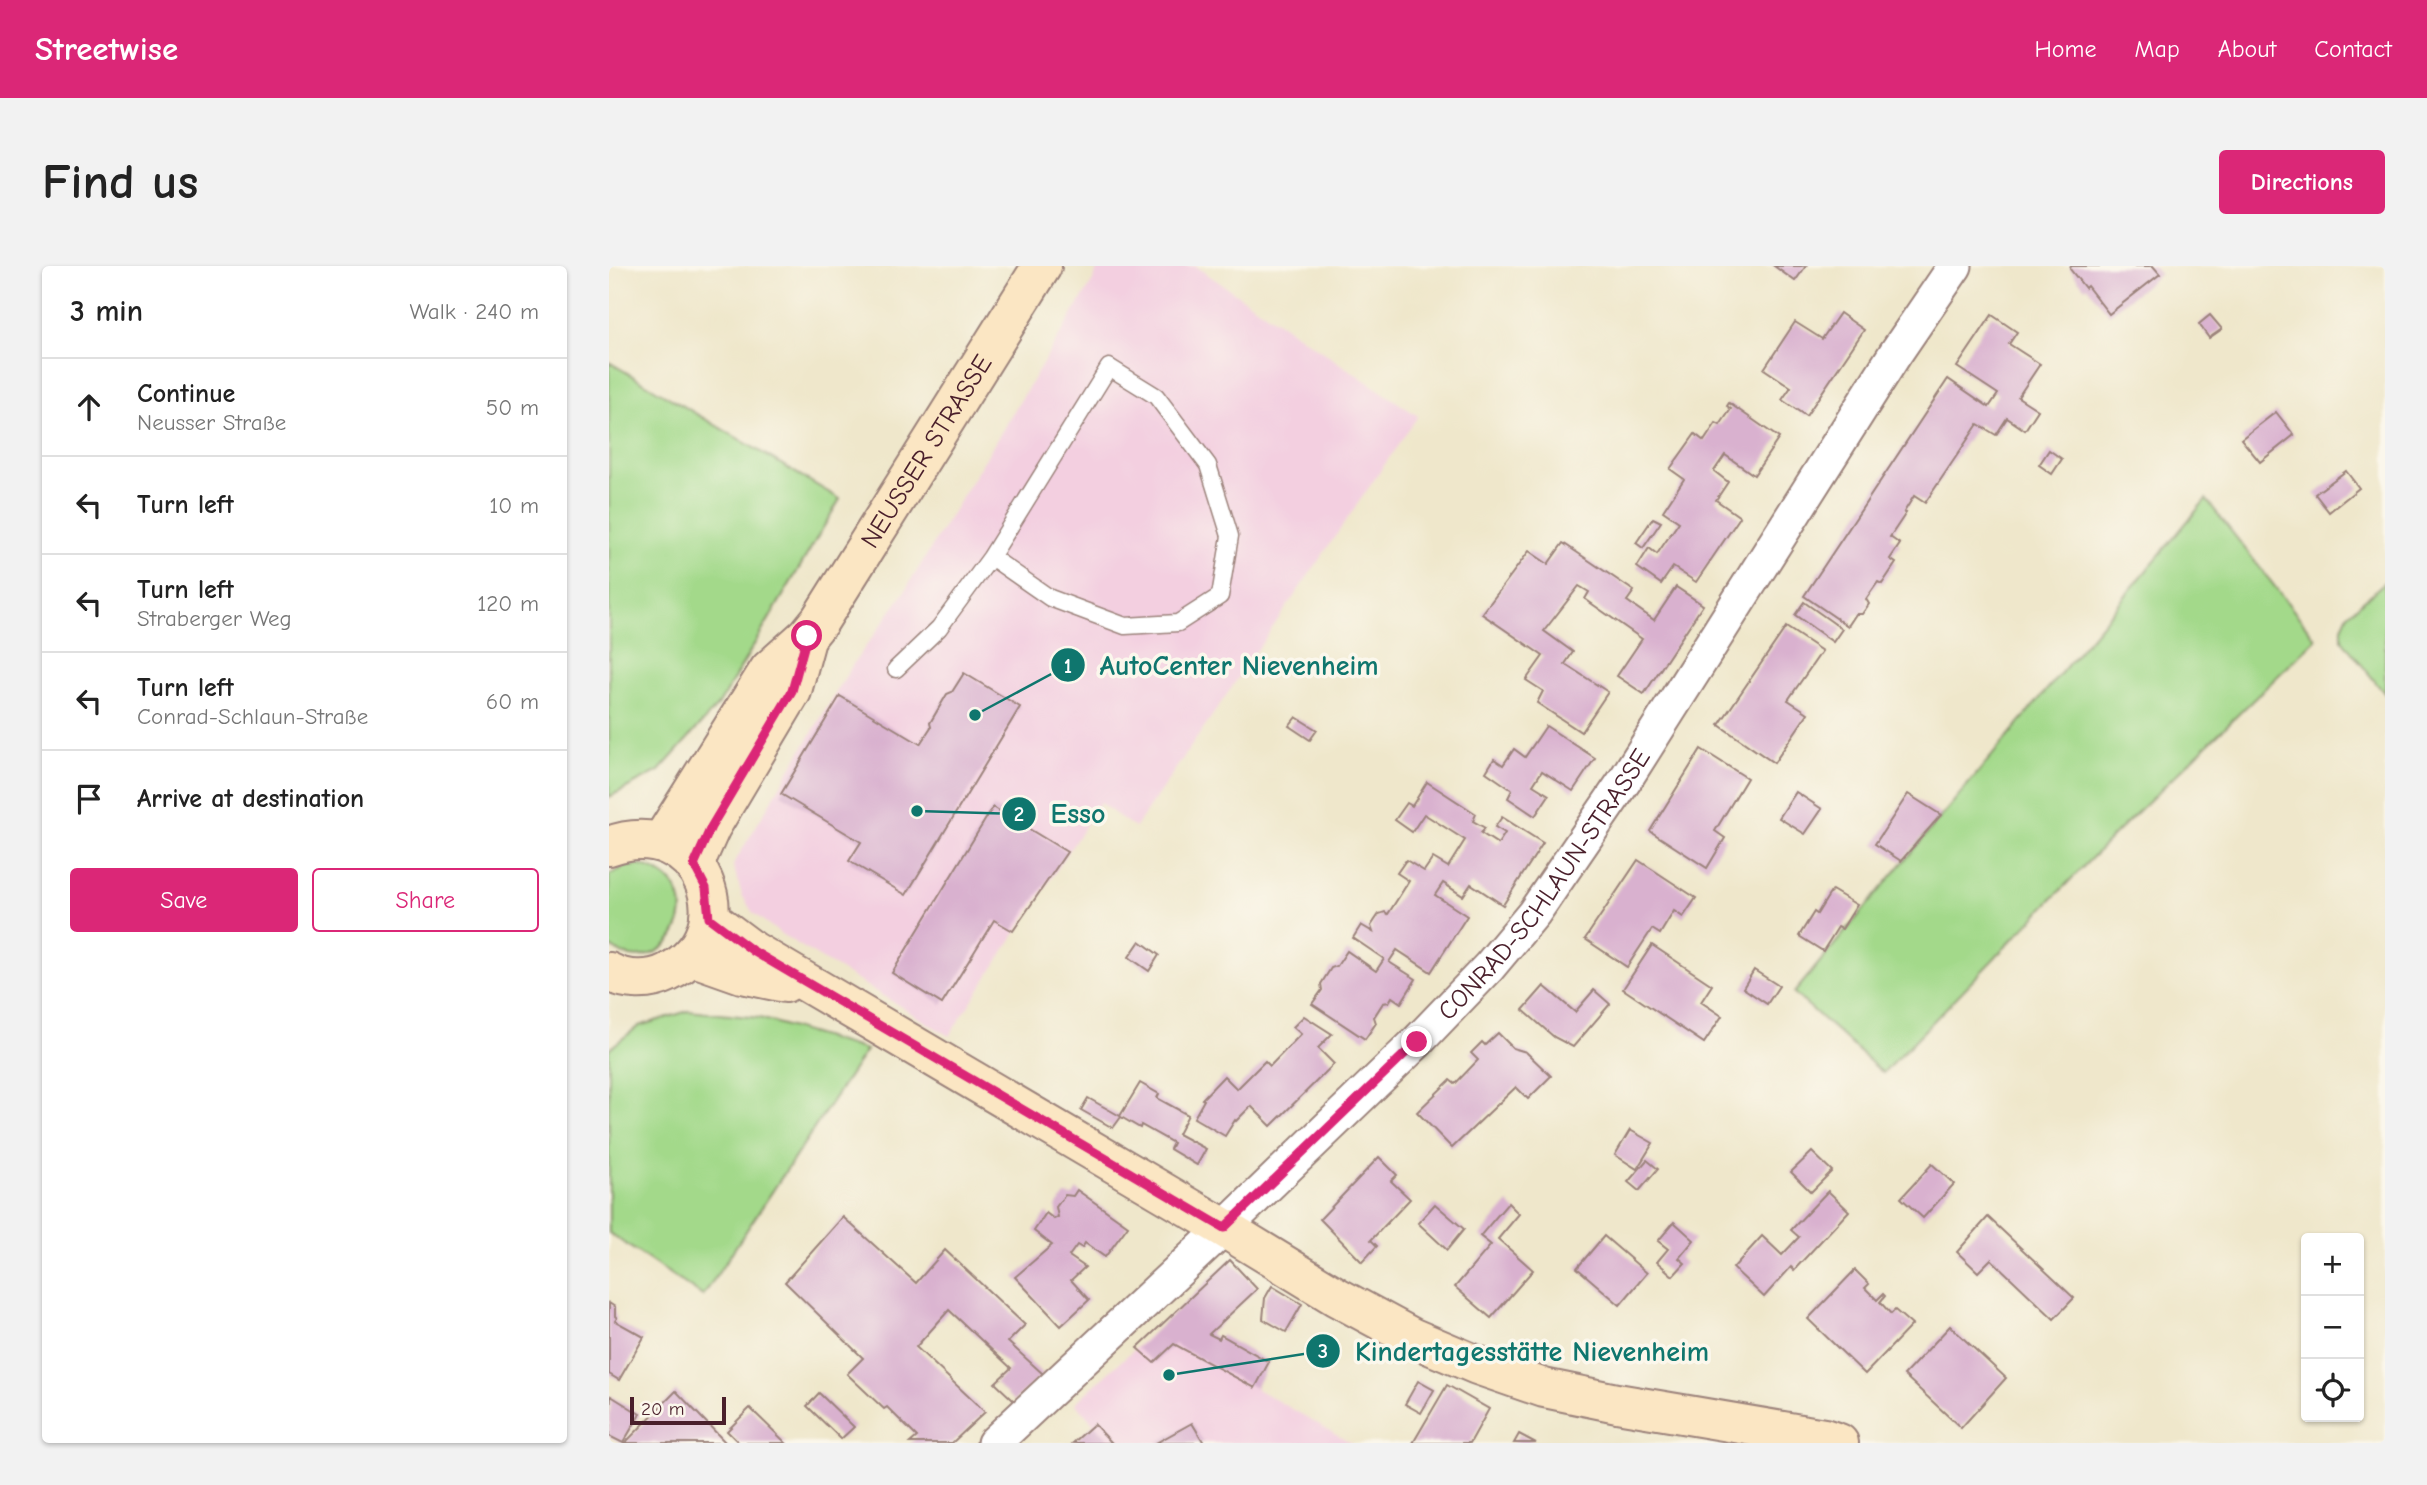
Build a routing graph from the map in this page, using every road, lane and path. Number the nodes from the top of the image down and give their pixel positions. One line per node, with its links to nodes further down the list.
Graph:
1 (1042, 266): 4 (street, NEUSSER STRASSE)
2 (1955, 266): 13 (street, CONRAD-SCHLAUN-STRASSE)
3 (991, 557): 3 (lane); 5 (lane)
4 (807, 636): 6 (street, NEUSSER STRASSE); 8 (street, NEUSSER STRASSE)
5 (896, 669)
6 (661, 842): 7 (street); 8 (street)
7 (609, 846)
8 (694, 865): 9 (street)
9 (709, 918): 10 (street); 12 (street)
10 (691, 956): 11 (street); 12 (street)
11 (615, 983)
12 (843, 1003): 13 (street)
13 (1224, 1228): 14 (street, CONRAD-SCHLAUN-STRASSE); 15 (street)
14 (994, 1443)
15 (1839, 1443)

